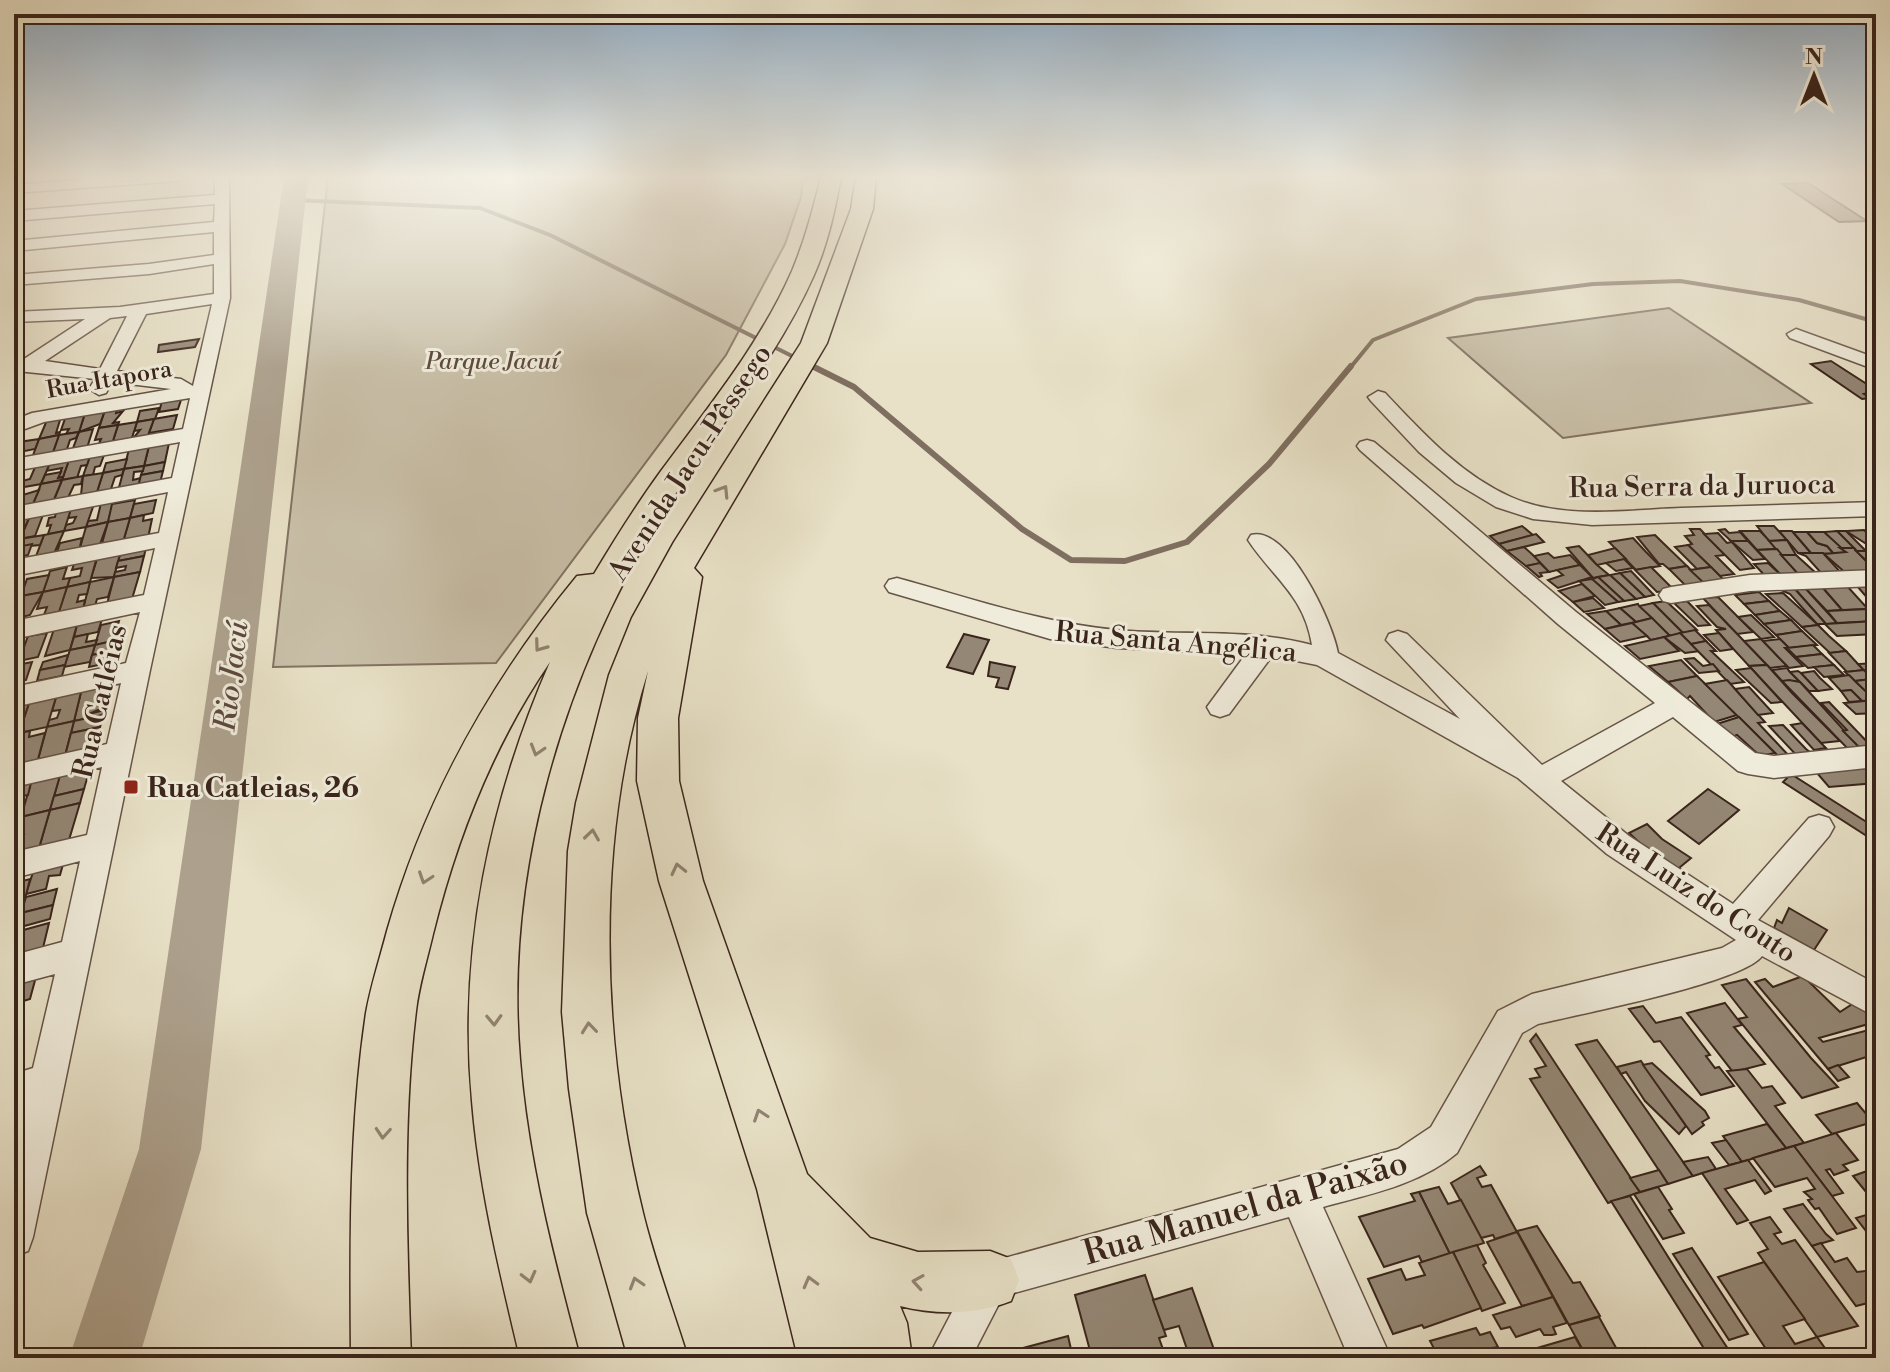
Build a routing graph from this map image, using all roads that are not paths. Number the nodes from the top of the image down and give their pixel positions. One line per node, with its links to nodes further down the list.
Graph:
1 (37, 241): 5 (street)
2 (223, 241): 6 (street, Rua Catléias)
3 (814, 241): 28 (highway, Avenida Jacu-Pêssego)
4 (851, 241): 31 (highway, Avenida Jacu-Pêssego, one-way to 4)
5 (14, 246)
6 (223, 258): 7 (street); 8 (street, Rua Catléias)
7 (14, 280)
8 (222, 298): 9 (street); 16 (street, Rua Catléias)
9 (139, 310): 10 (street); 15 (street)
10 (104, 314): 11 (street); 14 (street)
11 (14, 317)
12 (1796, 334): 13 (street)
13 (1876, 364)
14 (19, 367): 15 (street)
15 (107, 376): 16 (street); 18 (street)
16 (202, 389): 18 (street, Rua Itapora); 20 (street, Rua Catléias)
17 (1378, 397): 23 (street, Rua Serra da Juruoca)
18 (90, 408): 19 (street, Rua Itapora)
19 (20, 424)
20 (191, 434): 22 (street); 25 (street, Rua Catléias)
21 (1367, 446): 24 (street)
22 (14, 465)
23 (1456, 470): 24 (street); 26 (street, Rua Serra da Juruoca)
24 (1408, 481): 43 (street)
25 (181, 483): 27 (street); 29 (street, Rua Catléias)
26 (1876, 509)
27 (14, 514)
28 (643, 521): 63 (highway, one-way to 63); 64 (highway, Avenida Jacu-Pêssego, one-way to 64)
29 (169, 538): 32 (street); 36 (street, Rua Catléias)
30 (1259, 540): 40 (street)
31 (691, 542): 58 (highway, one-way to 31); 65 (highway, Avenida Jacu-Pêssego, one-way to 31)
32 (14, 568)
33 (1876, 578): 35 (street)
34 (897, 586): 39 (street, Rua Santa Angélica)
35 (1671, 595)
36 (155, 601): 37 (street); 41 (street, Rua Catléias)
37 (14, 630)
38 (1398, 640): 47 (street)
39 (1266, 646): 40 (street, Rua Santa Angélica); 44 (street)
40 (1326, 658): 47 (street, Rua Santa Angélica)
41 (137, 670): 42 (street); 45 (street, Rua Catléias)
42 (14, 697)
43 (1674, 704): 46 (street); 47 (street)
44 (1220, 707)
45 (119, 752): 48 (street); 50 (street, Rua Catléias)
46 (1876, 756)
47 (1534, 775): 52 (street, Rua Luiz do Couto)
48 (14, 776)
49 (1819, 827): 52 (street, Rua Manuel da Paixão)
50 (100, 844): 51 (street); 53 (street, Rua Catléias)
51 (14, 865)
52 (1746, 930): 55 (street, Rua Luiz do Couto); 59 (street, Rua Manuel da Paixão)
53 (76, 953): 54 (street); 56 (street, Rua Catléias)
54 (14, 970)
55 (1876, 1001)
56 (49, 1081): 57 (street); 60 (street, Rua Catléias)
57 (14, 1092)
58 (785, 1189): 61 (highway); 66 (highway, one-way to 58)
59 (1299, 1196): 62 (street, Rua Manuel da Paixão); 69 (street)
60 (14, 1237)
61 (850, 1258): 62 (highway, one-way to 61); 67 (highway)
62 (990, 1280): 68 (street)
63 (381, 1358)
64 (550, 1358)
65 (658, 1358)
66 (828, 1358)
67 (882, 1358)
68 (949, 1358)
69 (1370, 1358)

